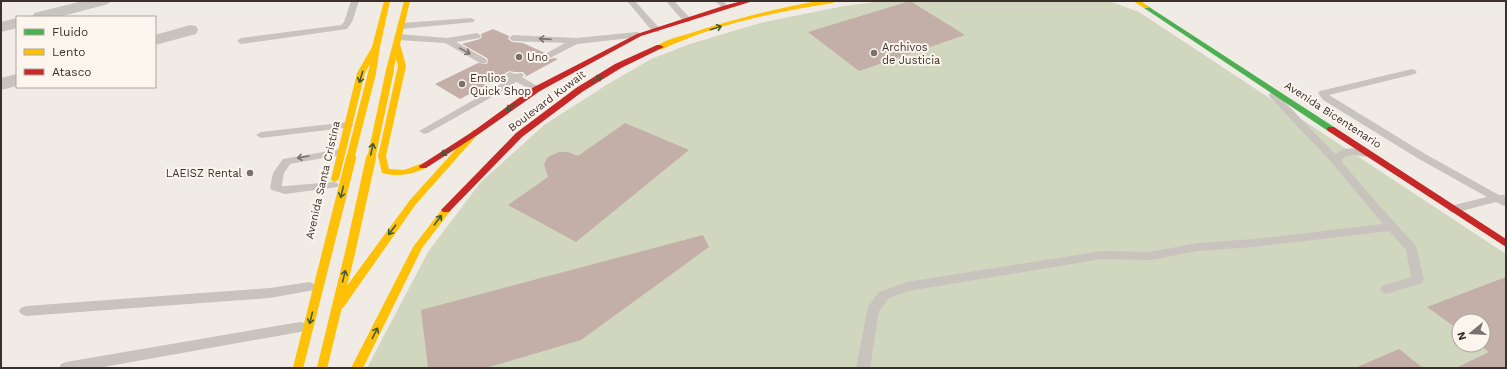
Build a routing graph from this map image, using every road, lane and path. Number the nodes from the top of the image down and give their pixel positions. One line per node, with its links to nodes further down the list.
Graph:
1 (102, 1): 13 (street)
2 (355, 1): 25 (lane)
3 (387, 1): 29 (main road, Avenida Santa Cristina)
4 (407, 1): 17 (main road)
5 (631, 1): 20 (lane)
6 (670, 1): 15 (lane)
7 (750, 1): 11 (main road, Boulevard Kuwait)
8 (822, 1): 12 (main road)
9 (834, 1): 12 (main road, Boulevard Kuwait)
10 (1136, 1): 33 (main road, Avenida Bicentenario)
11 (722, 4): 15 (main road, Boulevard Kuwait)
12 (811, 4): 58 (main road, Boulevard Kuwait, one-way to 12)
13 (44, 16)
14 (471, 20): 17 (lane)
15 (687, 20): 20 (main road, Boulevard Kuwait)
16 (16, 23): 18 (street)
17 (401, 26): 26 (main road)
18 (1, 27)
19 (190, 30): 24 (street)
20 (656, 30): 21 (main road, Boulevard Kuwait)
21 (640, 35): 28 (lane); 36 (main road, Boulevard Kuwait)
22 (477, 36): 27 (lane)
23 (513, 38): 28 (lane, one-way to 23)
24 (156, 40)
25 (240, 41)
26 (397, 41): 27 (lane); 38 (main road, one-way to 26); 57 (main road, one-way to 26, bridge)
27 (447, 41): 31 (lane, one-way to 31)
28 (576, 41): 30 (lane)
29 (376, 47): 37 (main road, Avenida Santa Cristina, one-way to 37); 56 (main road, one-way to 56, bridge)
30 (550, 55)
31 (483, 61)
32 (1412, 72): 45 (lane)
33 (1258, 79): 42 (main road, Avenida Bicentenario); 43 (lane)
34 (16, 80): 35 (street)
35 (1, 84)
36 (537, 89): 38 (main road, Boulevard Kuwait, one-way to 38); 39 (lane)
37 (348, 126): 40 (lane); 41 (main road, Avenida Santa Cristina)
38 (478, 130): 56 (main road, Boulevard Kuwait, one-way to 56)
39 (424, 131)
40 (261, 135)
41 (341, 152): 44 (main road, Avenida Santa Cristina); 44 (lane, one-way to 44)
42 (1378, 158): 43 (lane); 46 (main road, Avenida Bicentenario)
43 (1337, 162): 47 (lane)
44 (332, 189)
45 (1503, 199): 46 (lane)
46 (1454, 209): 48 (main road, Avenida Bicentenario)
47 (1393, 227): 51 (lane); 59 (lane)
48 (1506, 244)
49 (318, 250): 50 (main road, Avenida Santa Cristina)
50 (310, 286): 52 (lane); 53 (main road, Avenida Santa Cristina)
51 (1386, 289)
52 (26, 311)
53 (300, 327): 54 (lane); 55 (main road, Avenida Santa Cristina)
54 (66, 368)
55 (289, 368)
56 (298, 368)
57 (322, 368)
58 (357, 368)
59 (863, 368)

